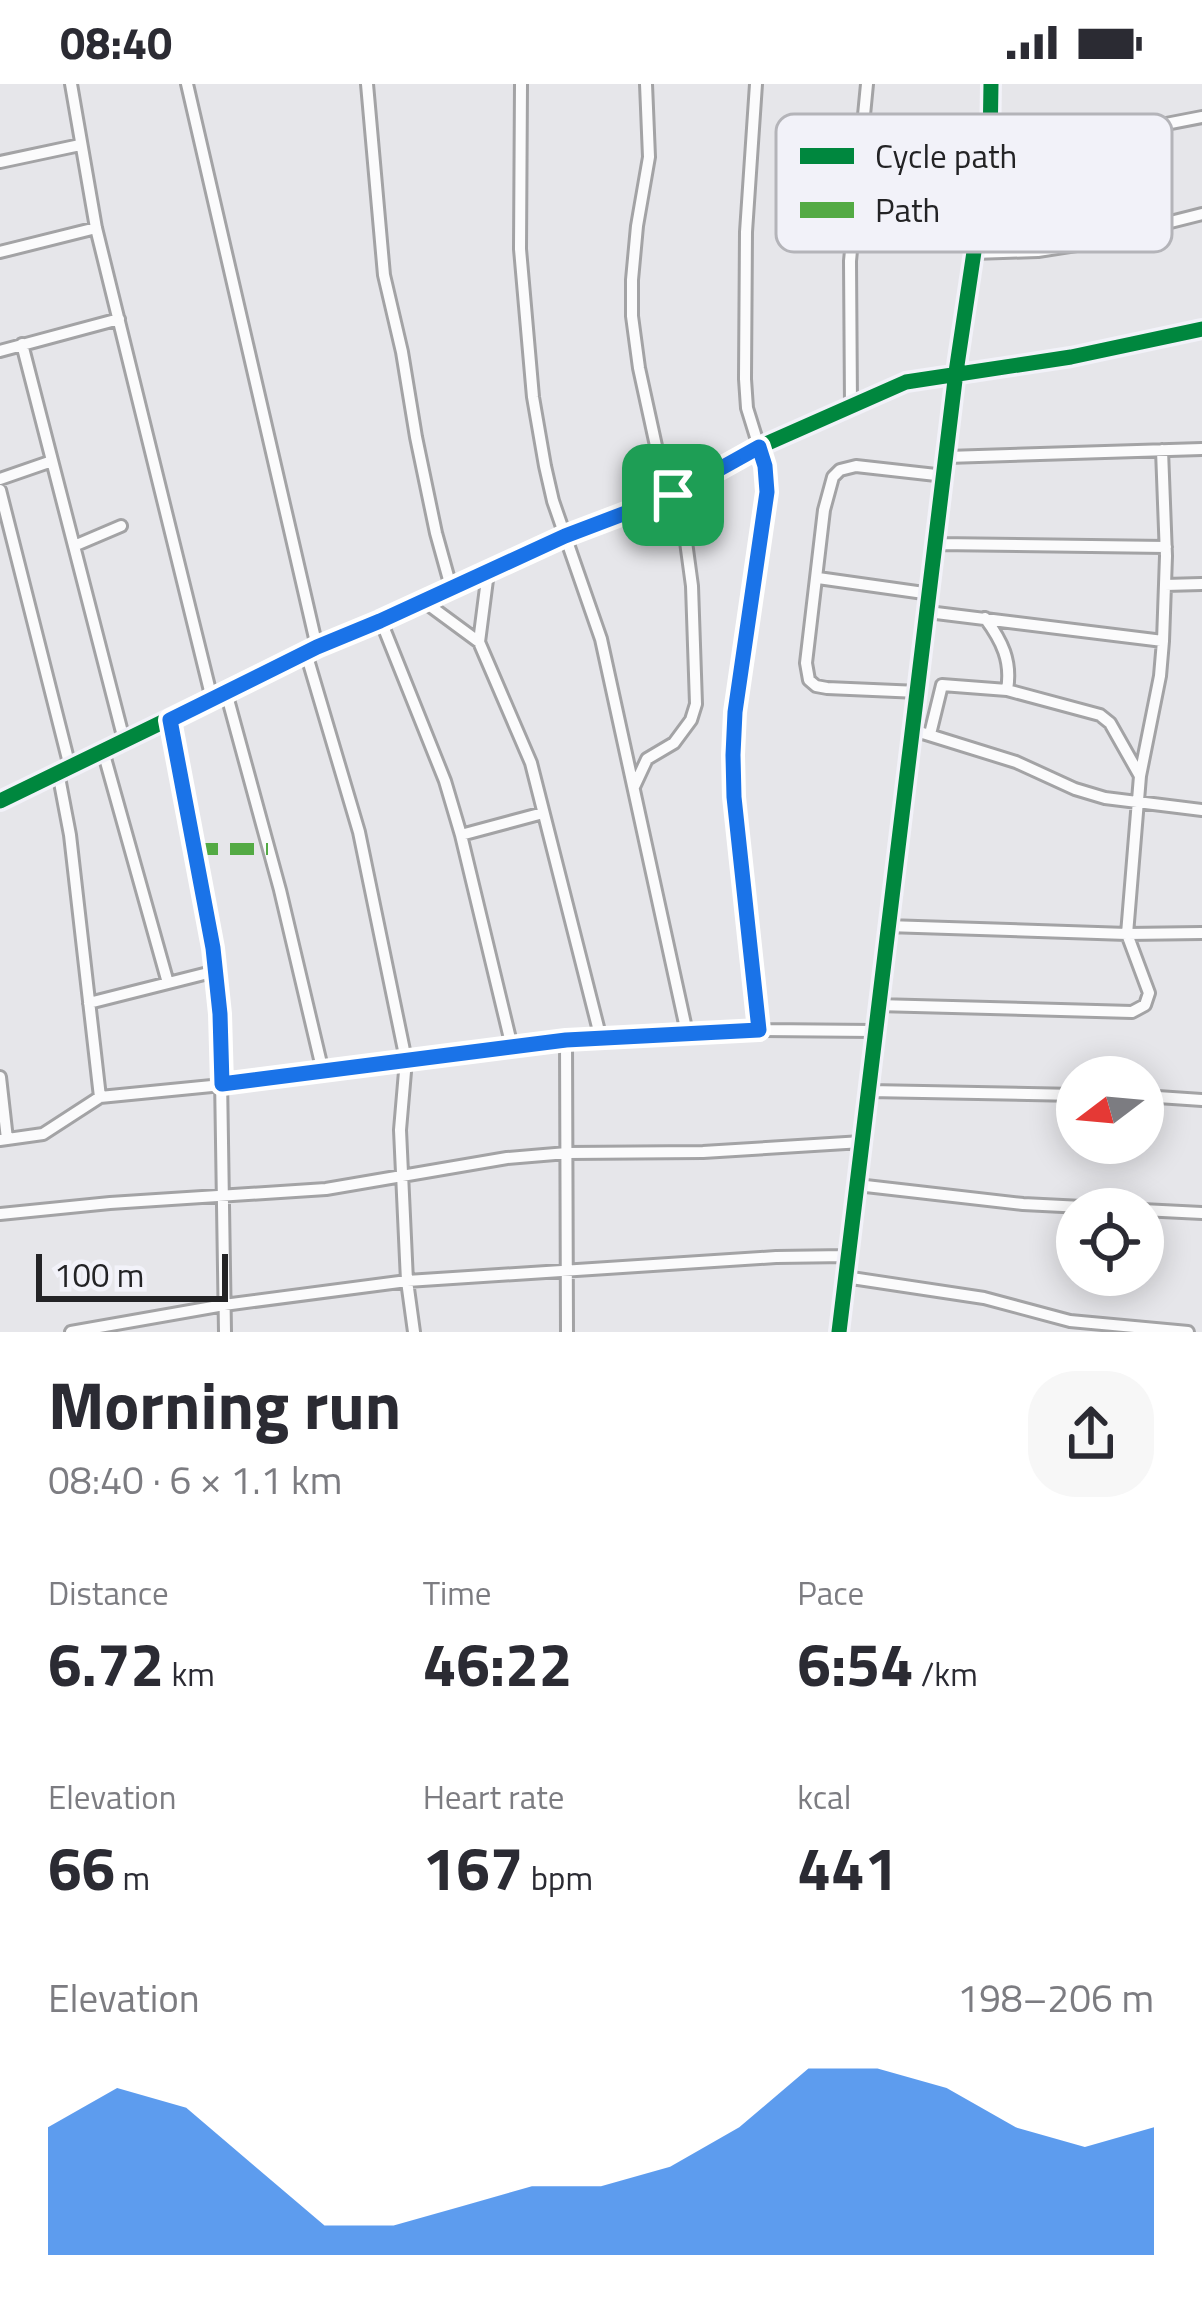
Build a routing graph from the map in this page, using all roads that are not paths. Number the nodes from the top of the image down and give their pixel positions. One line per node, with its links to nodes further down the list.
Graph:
1 (71, 84): 13 (street)
2 (187, 84): 54 (street)
3 (367, 84): 46 (street)
4 (521, 84): 38 (street)
5 (646, 84): 36 (street)
6 (756, 84): 28 (street)
7 (867, 84): 9 (street)
8 (991, 84): 10 (street)
9 (864, 114)
10 (991, 114)
11 (1202, 117): 12 (street)
12 (1172, 123)
13 (80, 146): 14 (street); 17 (street)
14 (0, 162)
15 (1202, 214): 16 (street)
16 (1172, 222)
17 (96, 229): 18 (street); 22 (street)
18 (0, 252)
19 (851, 252): 27 (street)
20 (1006, 252): 21 (street)
21 (973, 253): 26 (street)
22 (119, 319): 24 (street); 58 (street)
23 (1202, 329): 26 (street)
24 (22, 344): 25 (street); 32 (street)
25 (0, 351)
26 (956, 372): 27 (street); 31 (street)
27 (851, 405): 28 (street)
28 (759, 447): 36 (street); 79 (street)
29 (1202, 449): 30 (street)
30 (1162, 450): 31 (street); 41 (street)
31 (947, 457): 33 (street)
32 (52, 461): 34 (street); 40 (street)
33 (945, 476): 39 (street); 43 (street)
34 (0, 478)
35 (0, 490): 64 (street)
36 (673, 495): 38 (street); 66 (street)
37 (121, 526): 40 (street)
38 (565, 536): 42 (street); 66 (street)
39 (937, 544): 41 (street); 47 (street)
40 (74, 546): 62 (street)
41 (1166, 548): 44 (street)
42 (488, 572): 46 (street); 53 (street)
43 (818, 578): 47 (street); 57 (street)
44 (1165, 584): 45 (street); 52 (street)
45 (1202, 584)
46 (451, 587): 48 (street)
47 (931, 594): 49 (street)
48 (422, 600): 51 (street); 53 (street)
49 (928, 612): 50 (street); 57 (street)
50 (986, 618): 52 (street); 55 (street)
51 (380, 621): 54 (street); 71 (street)
52 (1163, 641): 65 (street)
53 (479, 642): 70 (street)
54 (312, 650): 56 (street); 85 (street)
55 (1007, 690): 61 (street); 65 (street)
56 (226, 692): 58 (street); 86 (street)
57 (919, 692): 60 (street)
58 (212, 699): 59 (street)
59 (170, 720): 62 (street); 75 (street)
60 (913, 730): 61 (street); 72 (street)
61 (930, 734): 68 (street)
62 (124, 740): 63 (street)
63 (103, 751): 64 (street); 76 (street)
64 (64, 769): 67 (street); 77 (street)
65 (1140, 776): 68 (street)
66 (633, 790): 81 (street)
67 (0, 801)
68 (1138, 802): 69 (street); 74 (street)
69 (1202, 810)
70 (542, 813): 71 (street); 82 (street)
71 (461, 835): 84 (street)
72 (887, 926): 74 (street); 78 (street)
73 (1202, 933): 74 (street)
74 (1127, 934): 78 (street)
75 (216, 971): 76 (street); 88 (street)
76 (169, 983): 77 (street)
77 (88, 1003): 91 (street)
78 (877, 1005): 80 (street)
79 (759, 1030): 80 (street); 81 (street)
80 (874, 1031): 89 (street)
81 (687, 1033): 82 (street)
82 (601, 1039): 83 (street)
83 (566, 1040): 84 (street); 96 (street)
84 (512, 1047): 85 (street)
85 (406, 1060): 86 (street); 97 (street)
86 (323, 1072): 88 (street)
87 (0, 1077): 94 (street)
88 (222, 1084): 91 (street); 99 (street)
89 (869, 1091): 90 (street); 95 (street)
90 (1056, 1095)
91 (100, 1097): 94 (street)
92 (1164, 1097): 93 (street)
93 (1202, 1100)
94 (3, 1140)
95 (862, 1142): 96 (street); 98 (street)
96 (567, 1153): 97 (street); 103 (street)
97 (403, 1178): 99 (street); 105 (street)
98 (857, 1185): 100 (street); 102 (street)
99 (221, 1195): 101 (street); 106 (street)
100 (1202, 1213)
101 (0, 1214)
102 (847, 1256): 103 (street); 104 (street)
103 (568, 1271): 105 (street); 110 (street)
104 (844, 1276): 111 (street); 112 (street)
105 (407, 1281): 106 (street); 109 (street)
106 (224, 1305): 107 (street); 108 (street)
107 (71, 1332)
108 (225, 1332)
109 (414, 1332)
110 (567, 1332)
111 (838, 1332)
112 (1188, 1332)

